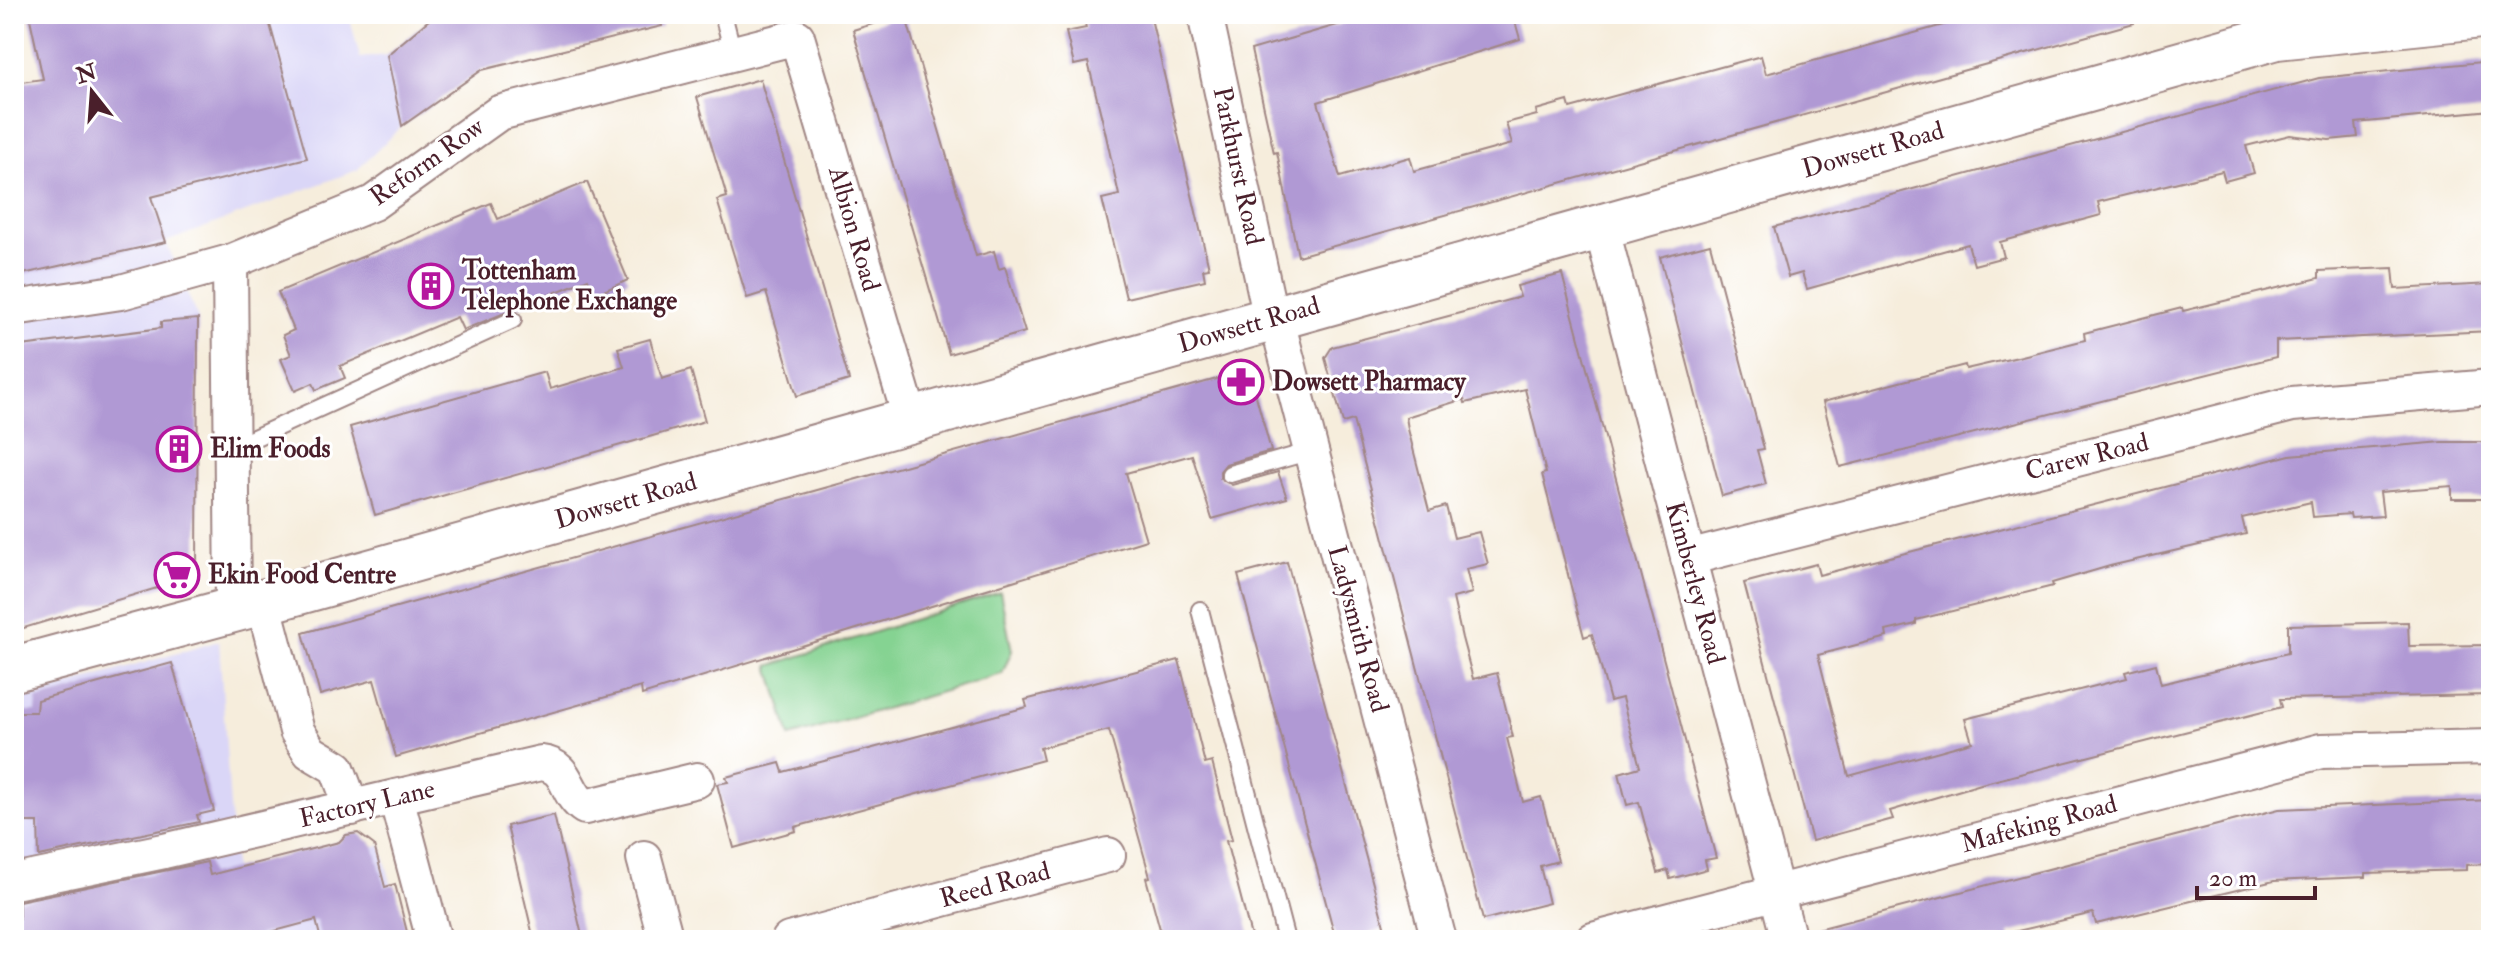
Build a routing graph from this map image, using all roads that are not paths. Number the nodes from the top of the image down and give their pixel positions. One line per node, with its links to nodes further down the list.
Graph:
1 (723, 14): 5 (lane)
2 (1207, 14): 9 (street, Parkhurst Road)
3 (2491, 15): 6 (street, Dowsett Road)
4 (797, 37): 5 (street, Reform Row); 12 (street, Albion Road)
5 (733, 53): 7 (street, Reform Row)
6 (1601, 226): 9 (street, Dowsett Road); 16 (street, Kimberley Road)
7 (230, 262): 8 (street, Reform Row); 13 (street)
8 (14, 308)
9 (1274, 318): 12 (street, Dowsett Road); 14 (street, Ladysmith Road)
10 (513, 320): 13 (lane)
11 (2491, 387): 16 (street, Carew Road)
12 (911, 421): 17 (street, Dowsett Road)
13 (232, 448): 17 (street)
14 (1311, 451): 15 (lane); 32 (street, Ladysmith Road)
15 (1230, 474)
16 (1688, 558): 27 (street, Kimberley Road)
17 (248, 605): 19 (street, Dowsett Road); 23 (street)
18 (1200, 610): 31 (lane)
19 (14, 669)
20 (2491, 747): 27 (street, Mafeking Road)
21 (697, 780): 22 (street, Factory Lane)
22 (396, 797): 23 (street, Factory Lane); 28 (street)
23 (352, 808): 26 (street, Factory Lane)
24 (1108, 855): 30 (street, Reed Road)
25 (644, 858): 29 (street)
26 (14, 882)
27 (1776, 892): 33 (street, Mafeking Road); 34 (street, Kimberley Road)
28 (434, 940)
29 (666, 940)
30 (789, 940)
31 (1286, 940)
32 (1439, 940)
33 (1593, 940)
34 (1789, 940)

